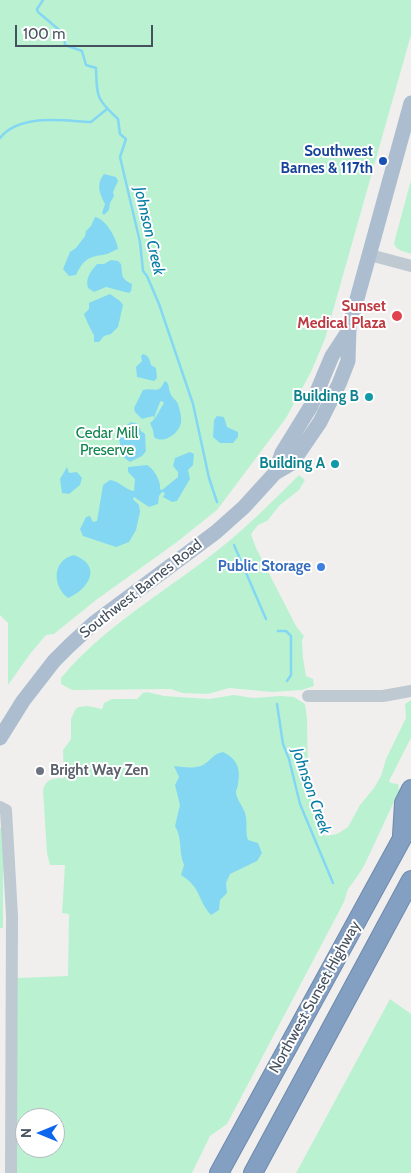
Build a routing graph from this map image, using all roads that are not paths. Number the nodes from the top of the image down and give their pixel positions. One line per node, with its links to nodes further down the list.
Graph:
1 (411, 103): 2 (main road, Southwest Barnes Road)
2 (406, 135): 3 (main road, Southwest Barnes Road)
3 (370, 255): 4 (street); 5 (main road, Southwest Barnes Road)
4 (411, 266)
5 (349, 328): 6 (main road, Southwest Barnes Road); 7 (main road, Southwest Barnes Road)
6 (311, 406): 7 (main road); 8 (main road, Southwest Barnes Road)
7 (320, 422): 8 (main road, Southwest Barnes Road)
8 (275, 473): 11 (main road, Southwest Barnes Road)
9 (411, 691): 10 (street)
10 (308, 696)
11 (0, 738)
12 (411, 789): 15 (highway)
13 (3, 808): 17 (street)
14 (411, 822): 15 (highway, Northwest Sunset Highway)
15 (402, 838): 18 (highway, Northwest Sunset Highway)
16 (411, 880): 19 (highway, Northwest Sunset Highway)
17 (11, 1173)
18 (220, 1173)
19 (253, 1173)

